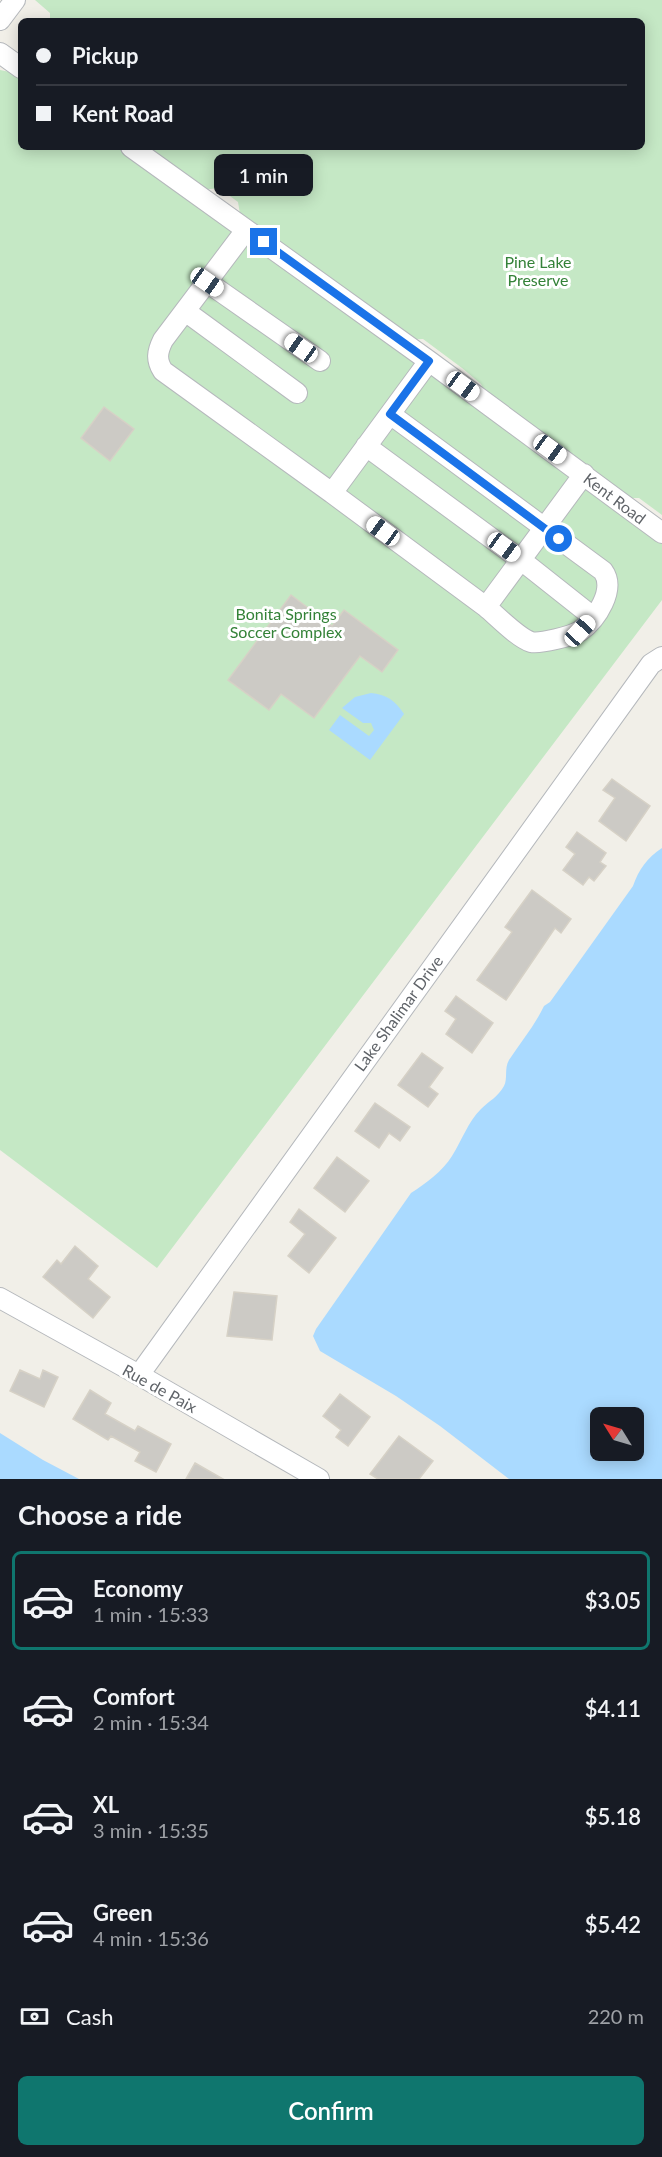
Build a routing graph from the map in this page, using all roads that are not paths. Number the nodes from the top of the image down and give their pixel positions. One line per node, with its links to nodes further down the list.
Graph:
1 (15, 0): 2 (street)
2 (0, 20)
3 (0, 53): 4 (street)
4 (18, 66)
5 (134, 150): 6 (street, Kent Road)
6 (246, 230): 7 (street); 10 (street, Kent Road)
7 (207, 282): 8 (street); 9 (street)
8 (185, 311): 11 (street); 15 (street)
9 (320, 361)
10 (429, 361): 12 (street); 14 (street, Kent Road)
11 (297, 393)
12 (390, 414): 13 (street); 16 (street)
13 (366, 446): 15 (street); 18 (street)
14 (584, 474): 16 (street); 17 (street, Kent Road)
15 (332, 493): 19 (street)
16 (544, 528): 18 (street); 20 (street)
17 (662, 533)
18 (521, 560): 19 (street); 20 (street)
19 (486, 607): 20 (street)
20 (593, 617)
21 (662, 657): 23 (street, Lake Shalimar Drive)
22 (0, 1298): 23 (street, Rue de Paix)
23 (139, 1375): 24 (street, Rue de Paix)
24 (319, 1479)

